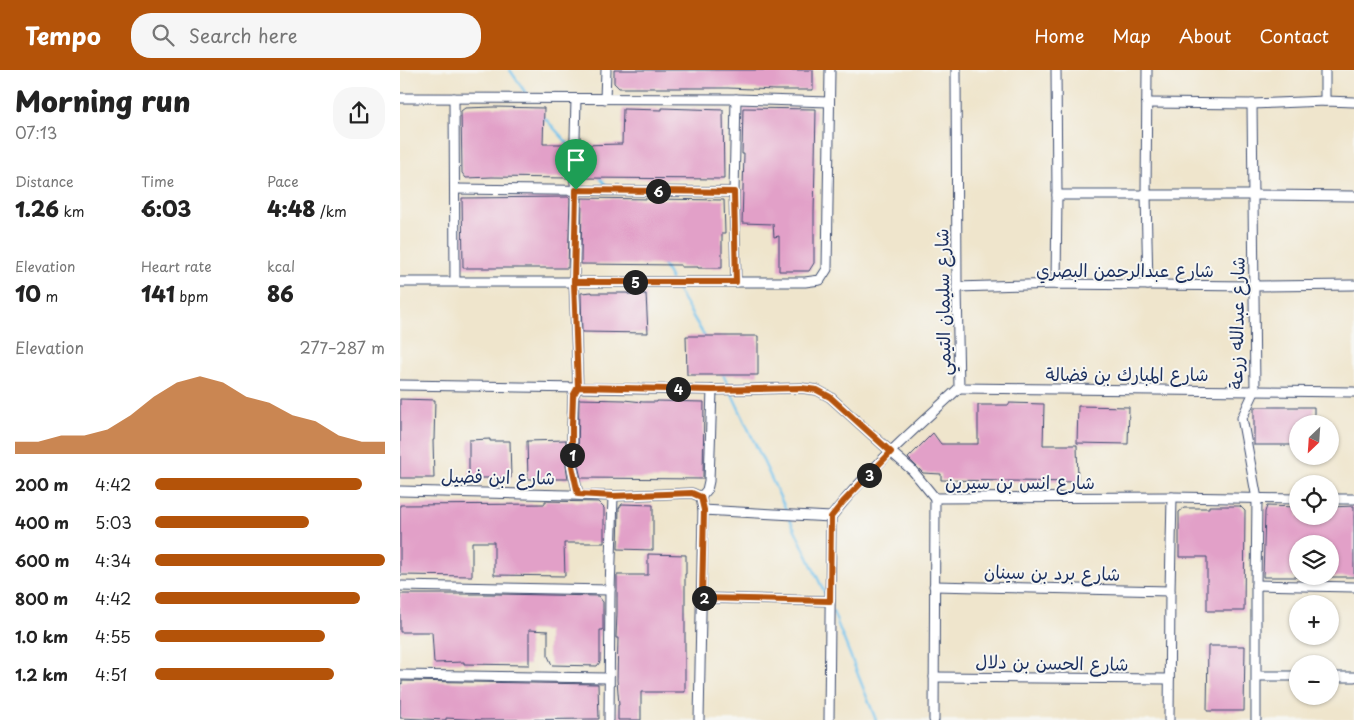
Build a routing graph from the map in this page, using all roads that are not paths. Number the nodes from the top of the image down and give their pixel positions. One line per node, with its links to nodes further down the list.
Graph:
1 (606, 70): 10 (street)
2 (830, 70): 13 (street)
3 (956, 70): 31 (street, شارع سليمان التيمي)
4 (1056, 70): 22 (street)
5 (1147, 70): 14 (street)
6 (1325, 70): 12 (street)
7 (400, 98): 8 (street)
8 (454, 98): 9 (street); 17 (street)
9 (576, 99): 10 (street); 18 (street)
10 (605, 99): 11 (street)
11 (736, 99): 13 (street); 19 (street)
12 (1325, 101): 15 (street); 16 (street)
13 (829, 102): 27 (street)
14 (1147, 102): 16 (street); 20 (street)
15 (1354, 102)
16 (1252, 104): 21 (street, شارع عبدالله زرعة)
17 (454, 189): 18 (street); 25 (street)
18 (576, 190): 19 (street); 26 (street)
19 (734, 192): 27 (street)
20 (1146, 195): 21 (street); 22 (street); 29 (street)
21 (1253, 195): 23 (street); 32 (street, شارع عبدالله زرعة)
22 (1058, 196): 28 (street)
23 (1354, 196)
24 (400, 282): 25 (street)
25 (455, 282): 26 (street)
26 (574, 282): 27 (street); 34 (street)
27 (736, 282)
28 (1056, 284): 29 (street, شارع عبدالرحمن البصري); 31 (street, شارع عبدالرحمن البصري)
29 (1148, 285): 32 (street, شارع عبدالرحمن البصري)
30 (1354, 285): 32 (street, شارع عبدالرحمن البصري)
31 (957, 286): 35 (street, شارع سليمان التيمي)
32 (1254, 286): 37 (street, شارع عبدالله زرعة)
33 (400, 385): 34 (street)
34 (578, 387): 36 (street); 41 (street)
35 (959, 388): 37 (street, شارع المبارك بن فضالة); 39 (street, شارع سليمان التيمي)
36 (712, 390): 39 (street); 43 (street)
37 (1255, 390): 38 (street, شارع المبارك بن فضالة); 47 (street, شارع عبدالله زرعة)
38 (1354, 392)
39 (891, 452): 45 (street); 51 (street, شارع سليمان التيمي)
40 (400, 491): 41 (street, شارع ابن فضيل)
41 (578, 494): 42 (street, شارع ابن فضيل)
42 (613, 496): 43 (street, شارع ابن فضيل); 56 (street)
43 (701, 497): 50 (street)
44 (1172, 497): 45 (street, شارع انس بن سيرين); 47 (street, شارع انس بن سيرين); 57 (street)
45 (935, 498): 54 (street, شارع انس بن سيرين)
46 (1354, 498): 49 (street)
47 (1257, 499): 48 (street, شارع انس بن سيرين); 52 (street, شارع عبدالله زرعة)
48 (1289, 499)
49 (1339, 499)
50 (704, 510): 51 (street); 58 (street)
51 (831, 517): 59 (street)
52 (1256, 585): 55 (street); 61 (street, شارع عبدالله زرعة)
53 (400, 586): 56 (street)
54 (934, 586): 57 (street, شارع برد بن سينان); 63 (street, شارع انس بن سيرين)
55 (1354, 587)
56 (610, 590): 66 (street)
57 (1170, 591): 67 (street)
58 (702, 598): 59 (street); 69 (street)
59 (830, 601): 70 (street)
60 (400, 674): 66 (street)
61 (1257, 676): 62 (street); 73 (street, شارع عبدالله زرعة)
62 (1289, 676)
63 (934, 677): 67 (street, شارع الحسن بن دلال); 71 (street, شارع انس بن سيرين)
64 (1339, 677): 65 (street)
65 (1354, 677)
66 (608, 678): 68 (street)
67 (1169, 680): 72 (street)
68 (609, 720)
69 (700, 720)
70 (828, 720)
71 (934, 720)
72 (1169, 720)
73 (1256, 720)

